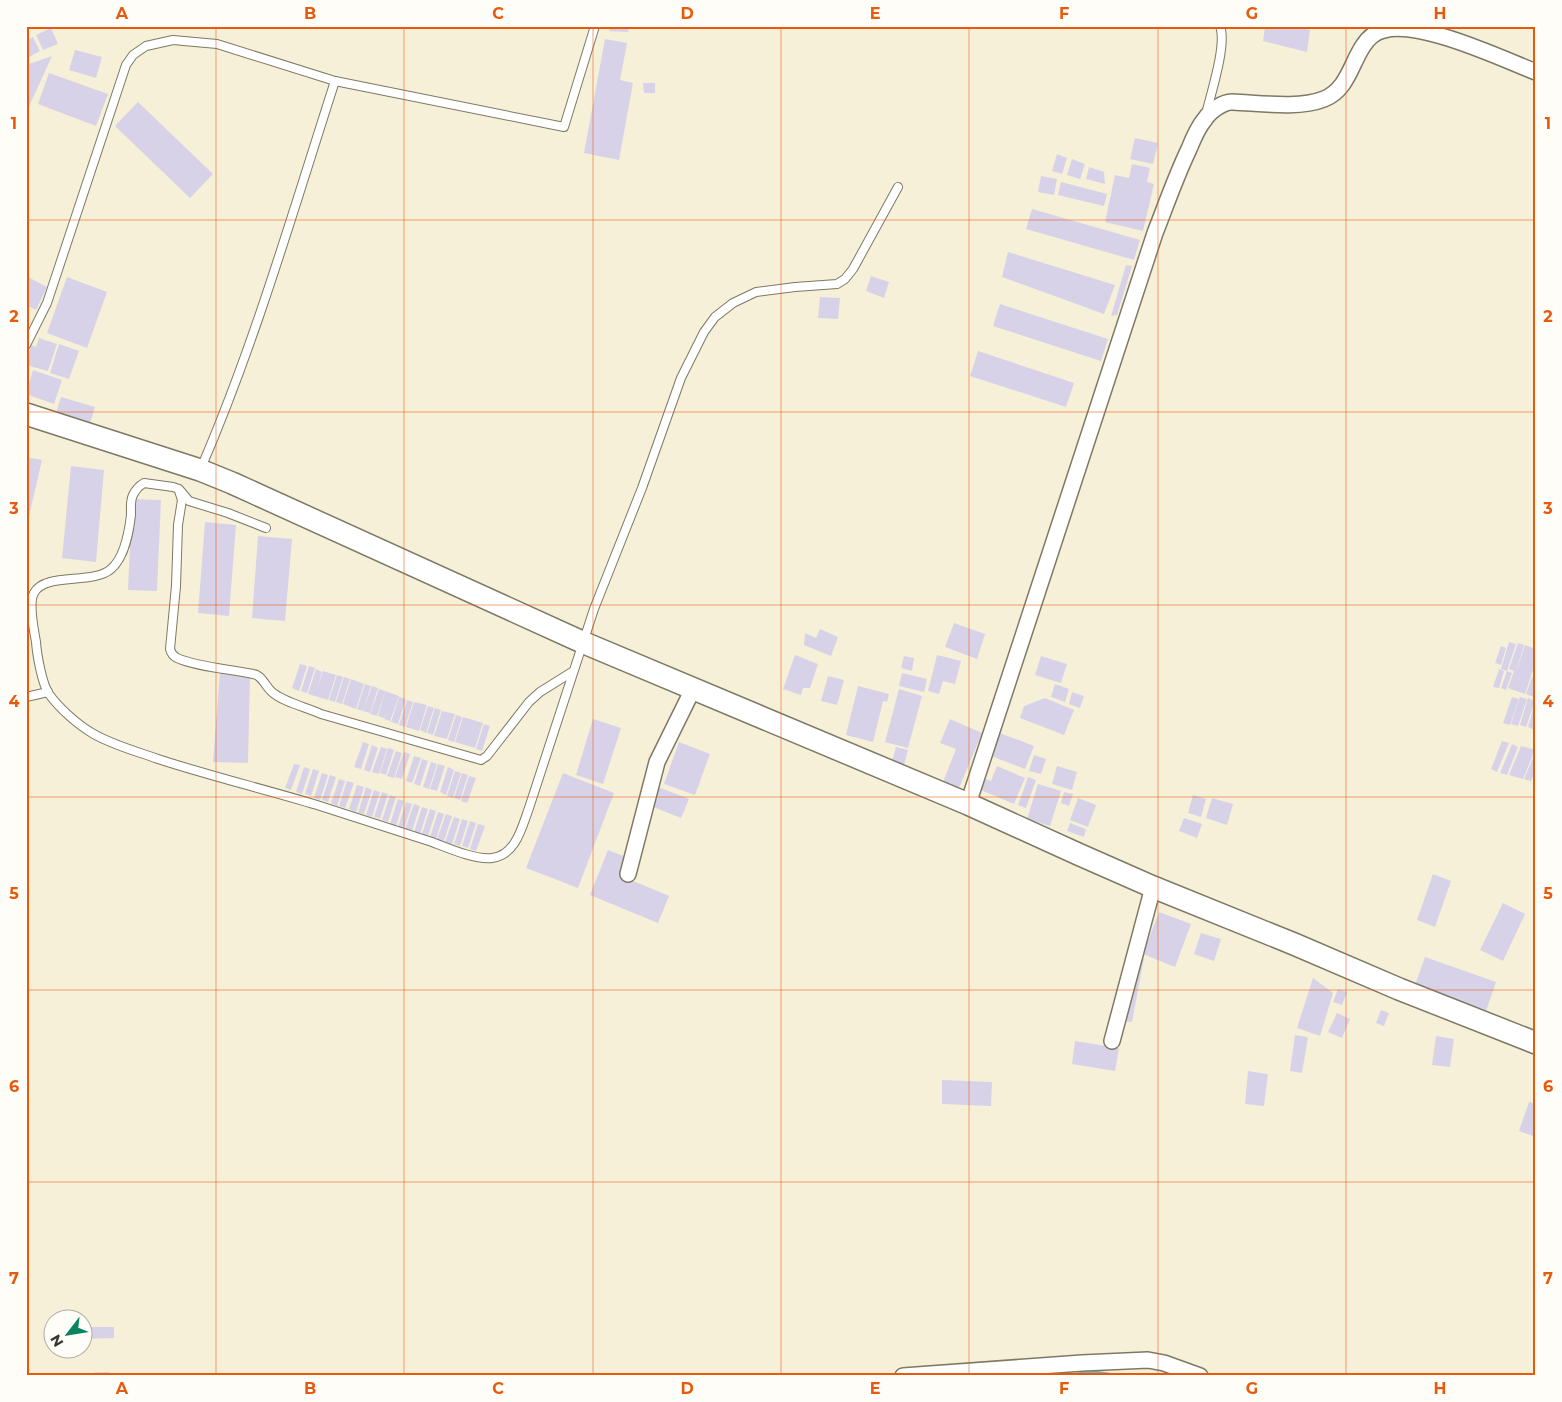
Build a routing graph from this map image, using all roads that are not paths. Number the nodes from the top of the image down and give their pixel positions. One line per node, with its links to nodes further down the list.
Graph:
1 (595, 26): 4 (lane)
2 (1220, 26): 5 (lane)
3 (1536, 72): 5 (street)
4 (335, 81): 7 (lane); 9 (lane)
5 (1205, 118): 17 (street)
6 (898, 187): 12 (lane)
7 (26, 346)
8 (26, 414): 9 (street)
9 (200, 470): 12 (street)
10 (178, 489): 11 (lane); 13 (lane); 15 (lane)
11 (266, 528)
12 (582, 642): 13 (lane); 14 (street)
13 (572, 672): 15 (lane)
14 (693, 689): 17 (street); 18 (street)
15 (48, 692): 16 (lane)
16 (26, 697)
17 (968, 804): 19 (street)
18 (628, 874)
19 (1154, 887): 20 (street); 21 (street)
20 (1112, 1041)
21 (1536, 1043)
22 (903, 1376): 23 (street)
23 (1200, 1376)

